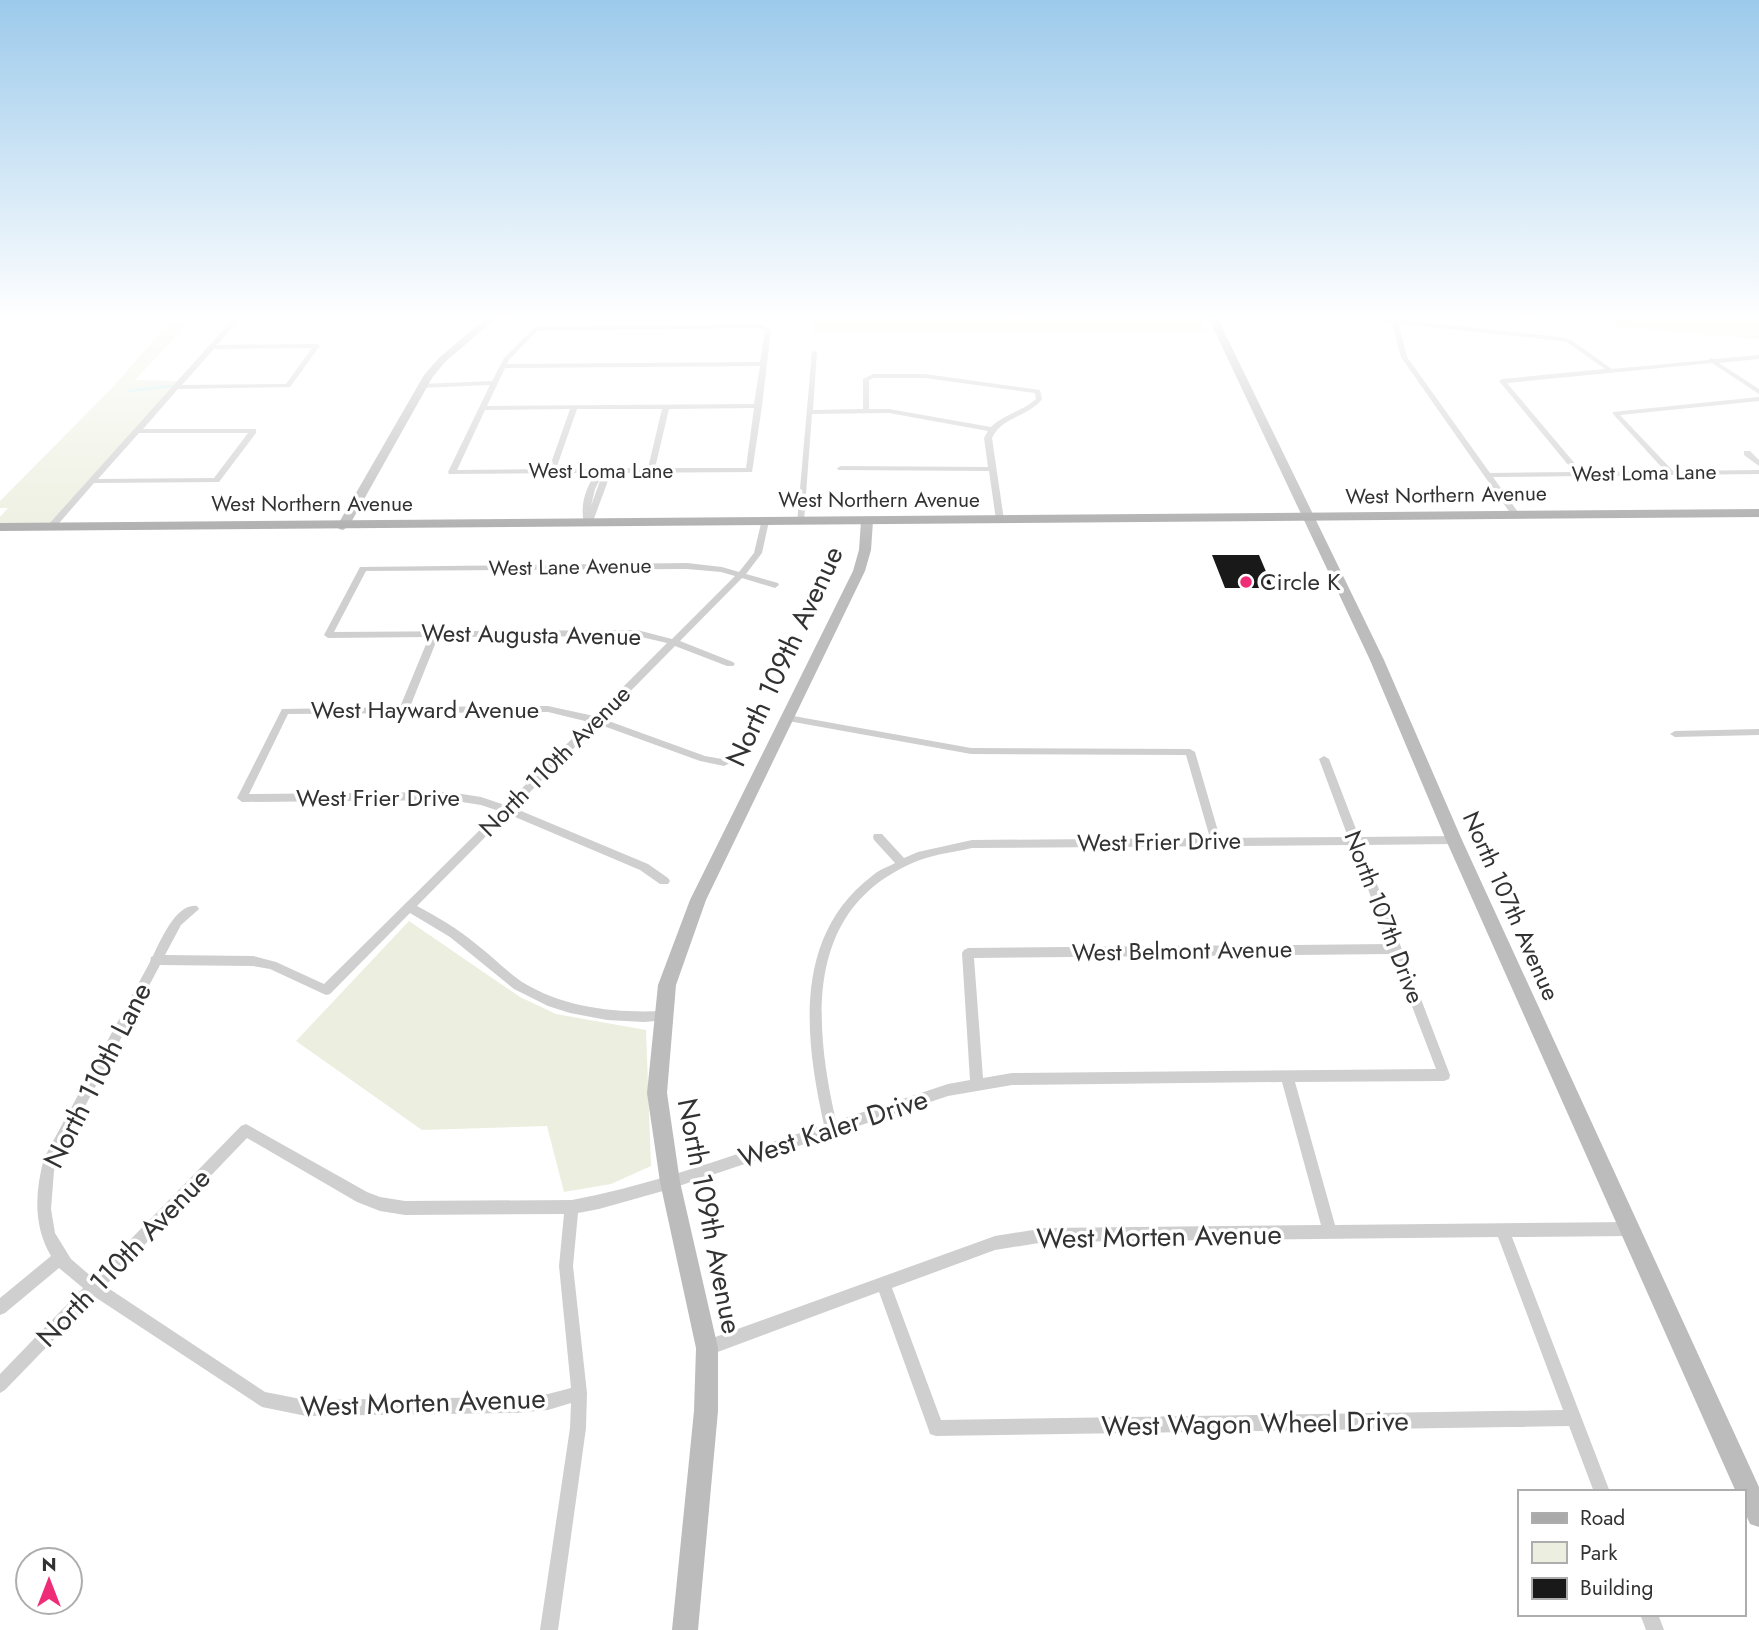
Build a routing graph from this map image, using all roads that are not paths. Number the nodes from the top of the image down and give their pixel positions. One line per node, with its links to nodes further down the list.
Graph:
1 (169, 395): 19 (street)
2 (417, 395): 40 (street)
3 (488, 395): 15 (street)
4 (760, 395): 12 (street)
5 (810, 395): 17 (street, North 109th Avenue)
6 (867, 395): 16 (street)
7 (1039, 395): 18 (street)
8 (1249, 395): 34 (street, North 107th Avenue)
9 (1431, 395): 30 (street)
10 (1514, 395): 29 (street)
11 (1759, 399): 28 (street)
12 (759, 406): 14 (street); 26 (street, West Loma Lane)
13 (574, 407): 14 (street); 15 (street); 24 (street)
14 (666, 407): 26 (street)
15 (482, 408): 24 (street, West Loma Lane)
16 (866, 411): 17 (street); 18 (street)
17 (809, 412): 36 (street, North 109th Avenue)
18 (991, 429): 23 (street)
19 (136, 431): 31 (street); 31 (street)
20 (1747, 453): 21 (street)
21 (1759, 464)
22 (841, 468): 23 (street)
23 (992, 468): 35 (street)
24 (552, 471): 25 (street, West Loma Lane)
25 (602, 471): 26 (street, West Loma Lane); 39 (street)
26 (651, 471)
27 (1759, 472): 28 (street, West Loma Lane)
28 (1671, 473): 29 (street, West Loma Lane)
29 (1580, 474): 30 (street, West Loma Lane)
30 (1488, 475): 33 (street)
31 (91, 481): 42 (street)
32 (1759, 513): 33 (main road, West Northern Avenue)
33 (1516, 515): 34 (main road, West Northern Avenue)
34 (1309, 518): 35 (main road, West Northern Avenue); 60 (street, North 107th Avenue)
35 (1000, 520): 37 (main road, West Northern Avenue)
36 (800, 521): 37 (main road, West Northern Avenue); 38 (main road, West Northern Avenue)
37 (867, 521): 50 (street, North 109th Avenue)
38 (765, 522): 39 (main road, West Northern Avenue); 43 (street, North 110th Avenue)
39 (588, 524): 40 (main road, West Northern Avenue)
40 (343, 526): 42 (main road, West Northern Avenue)
41 (0, 527): 42 (main road, West Northern Avenue)
42 (51, 527)
43 (741, 575): 44 (street, West Lane Avenue); 46 (street, West Lane Avenue); 47 (street, North 110th Avenue)
44 (775, 585)
45 (435, 634): 46 (street, West Augusta Avenue); 47 (street, West Augusta Avenue); 49 (street)
46 (328, 635)
47 (674, 642): 48 (street, West Augusta Avenue); 51 (street, North 110th Avenue)
48 (730, 664)
49 (404, 709): 51 (street, West Hayward Avenue); 56 (street, West Hayward Avenue)
50 (788, 718): 61 (street); 68 (street, North 109th Avenue)
51 (596, 720): 55 (street, West Hayward Avenue); 57 (street, North 110th Avenue)
52 (1759, 732): 53 (street)
53 (1675, 734)
54 (1324, 759): 59 (street, North 107th Drive)
55 (724, 762)
56 (242, 798): 57 (street, West Frier Drive)
57 (506, 809): 63 (street, West Frier Drive); 64 (street, North 110th Avenue)
58 (878, 837): 62 (street)
59 (1356, 840): 60 (street, West Frier Drive); 61 (street, West Frier Drive); 66 (street, North 107th Drive)
60 (1454, 840): 76 (street, North 107th Avenue)
61 (1216, 842): 62 (street, West Frier Drive)
62 (901, 862): 72 (street, West Frier Drive)
63 (664, 881)
64 (409, 907): 67 (street, North 110th Avenue); 68 (street)
65 (194, 909): 67 (street, North 110th Lane)
66 (1396, 949): 69 (street, North 107th Drive); 71 (street, West Belmont Avenue)
67 (155, 960): 79 (street, North 110th Lane)
68 (663, 1016): 74 (street, North 109th Avenue)
69 (1444, 1075): 70 (street, West Kaler Drive)
70 (1287, 1076): 71 (street, West Kaler Drive); 78 (street)
71 (977, 1083): 72 (street, West Kaler Drive)
72 (831, 1127): 74 (street, West Kaler Drive)
73 (246, 1130): 75 (street, West Kaler Drive); 81 (street, North 110th Avenue)
74 (670, 1182): 75 (street, West Kaler Drive); 83 (street, North 109th Avenue)
75 (572, 1207): 85 (street)
76 (1630, 1229): 77 (street, West Morten Avenue); 88 (street, North 107th Avenue)
77 (1503, 1231): 78 (street, West Morten Avenue); 86 (street)
78 (1330, 1233): 80 (street, West Morten Avenue)
79 (60, 1258): 81 (street, West Morten Avenue); 82 (street)
80 (884, 1285): 83 (street, West Morten Avenue); 86 (street, West Wagon Wheel Drive)
81 (95, 1287): 84 (street, North 110th Avenue); 85 (street, West Morten Avenue)
82 (0, 1308)
83 (707, 1348): 90 (street, North 109th Avenue)
84 (0, 1385)
85 (579, 1393): 89 (street)
86 (1574, 1418): 87 (street)
87 (1601, 1490)
88 (1759, 1515)
89 (549, 1630)
90 (685, 1630)

